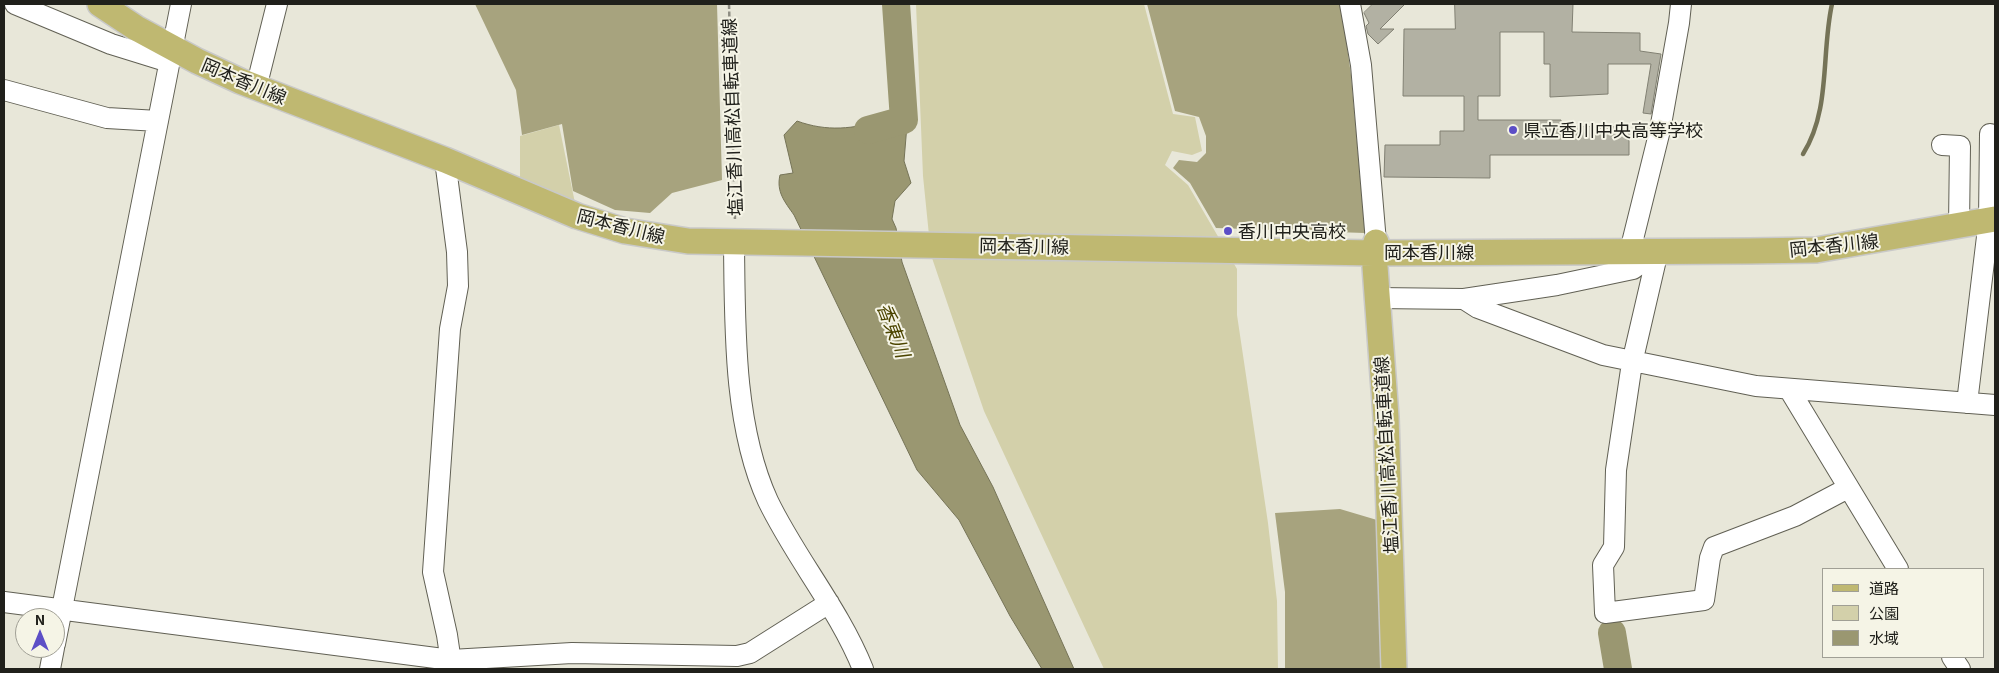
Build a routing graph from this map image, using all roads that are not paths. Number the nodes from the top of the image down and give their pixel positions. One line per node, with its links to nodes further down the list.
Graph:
1 (15, 4): 7 (street)
2 (100, 4): 7 (main road, 岡本香川線)
3 (181, 4): 7 (street)
4 (277, 4): 8 (street)
5 (1350, 4): 17 (street)
6 (1681, 4): 18 (street)
7 (171, 55): 8 (main road, 岡本香川線); 10 (street)
8 (256, 88): 13 (main road, 岡本香川線)
9 (4, 90): 10 (street)
10 (158, 121): 31 (street)
11 (1990, 134): 14 (street)
12 (1942, 145): 15 (street)
13 (445, 160): 16 (main road, 岡本香川線); 35 (street)
14 (1992, 219): 15 (main road, 岡本香川線); 24 (street)
15 (1959, 226): 19 (main road, 岡本香川線)
16 (734, 237): 17 (main road, 岡本香川線); 29 (street)
17 (1375, 247): 18 (main road, 岡本香川線); 20 (main road, 塩江香川高松自転車道線)
18 (1630, 251): 19 (main road, 岡本香川線)
19 (1658, 251): 21 (street); 22 (street)
20 (1377, 298): 21 (street); 37 (main road, 塩江香川高松自転車道線)
21 (1464, 299): 22 (street)
22 (1632, 363): 23 (street); 26 (street)
23 (1789, 389): 24 (street); 26 (street)
24 (1967, 403): 25 (street)
25 (1995, 405)
26 (1848, 488): 27 (street)
27 (1897, 568)
28 (4, 602): 30 (street)
29 (829, 603): 34 (street); 36 (street)
30 (48, 608)
31 (62, 608)
32 (65, 610): 35 (street)
33 (1953, 658): 38 (street)
34 (752, 661): 35 (street)
35 (451, 665)
36 (863, 669)
37 (1394, 669)
38 (1960, 669)

